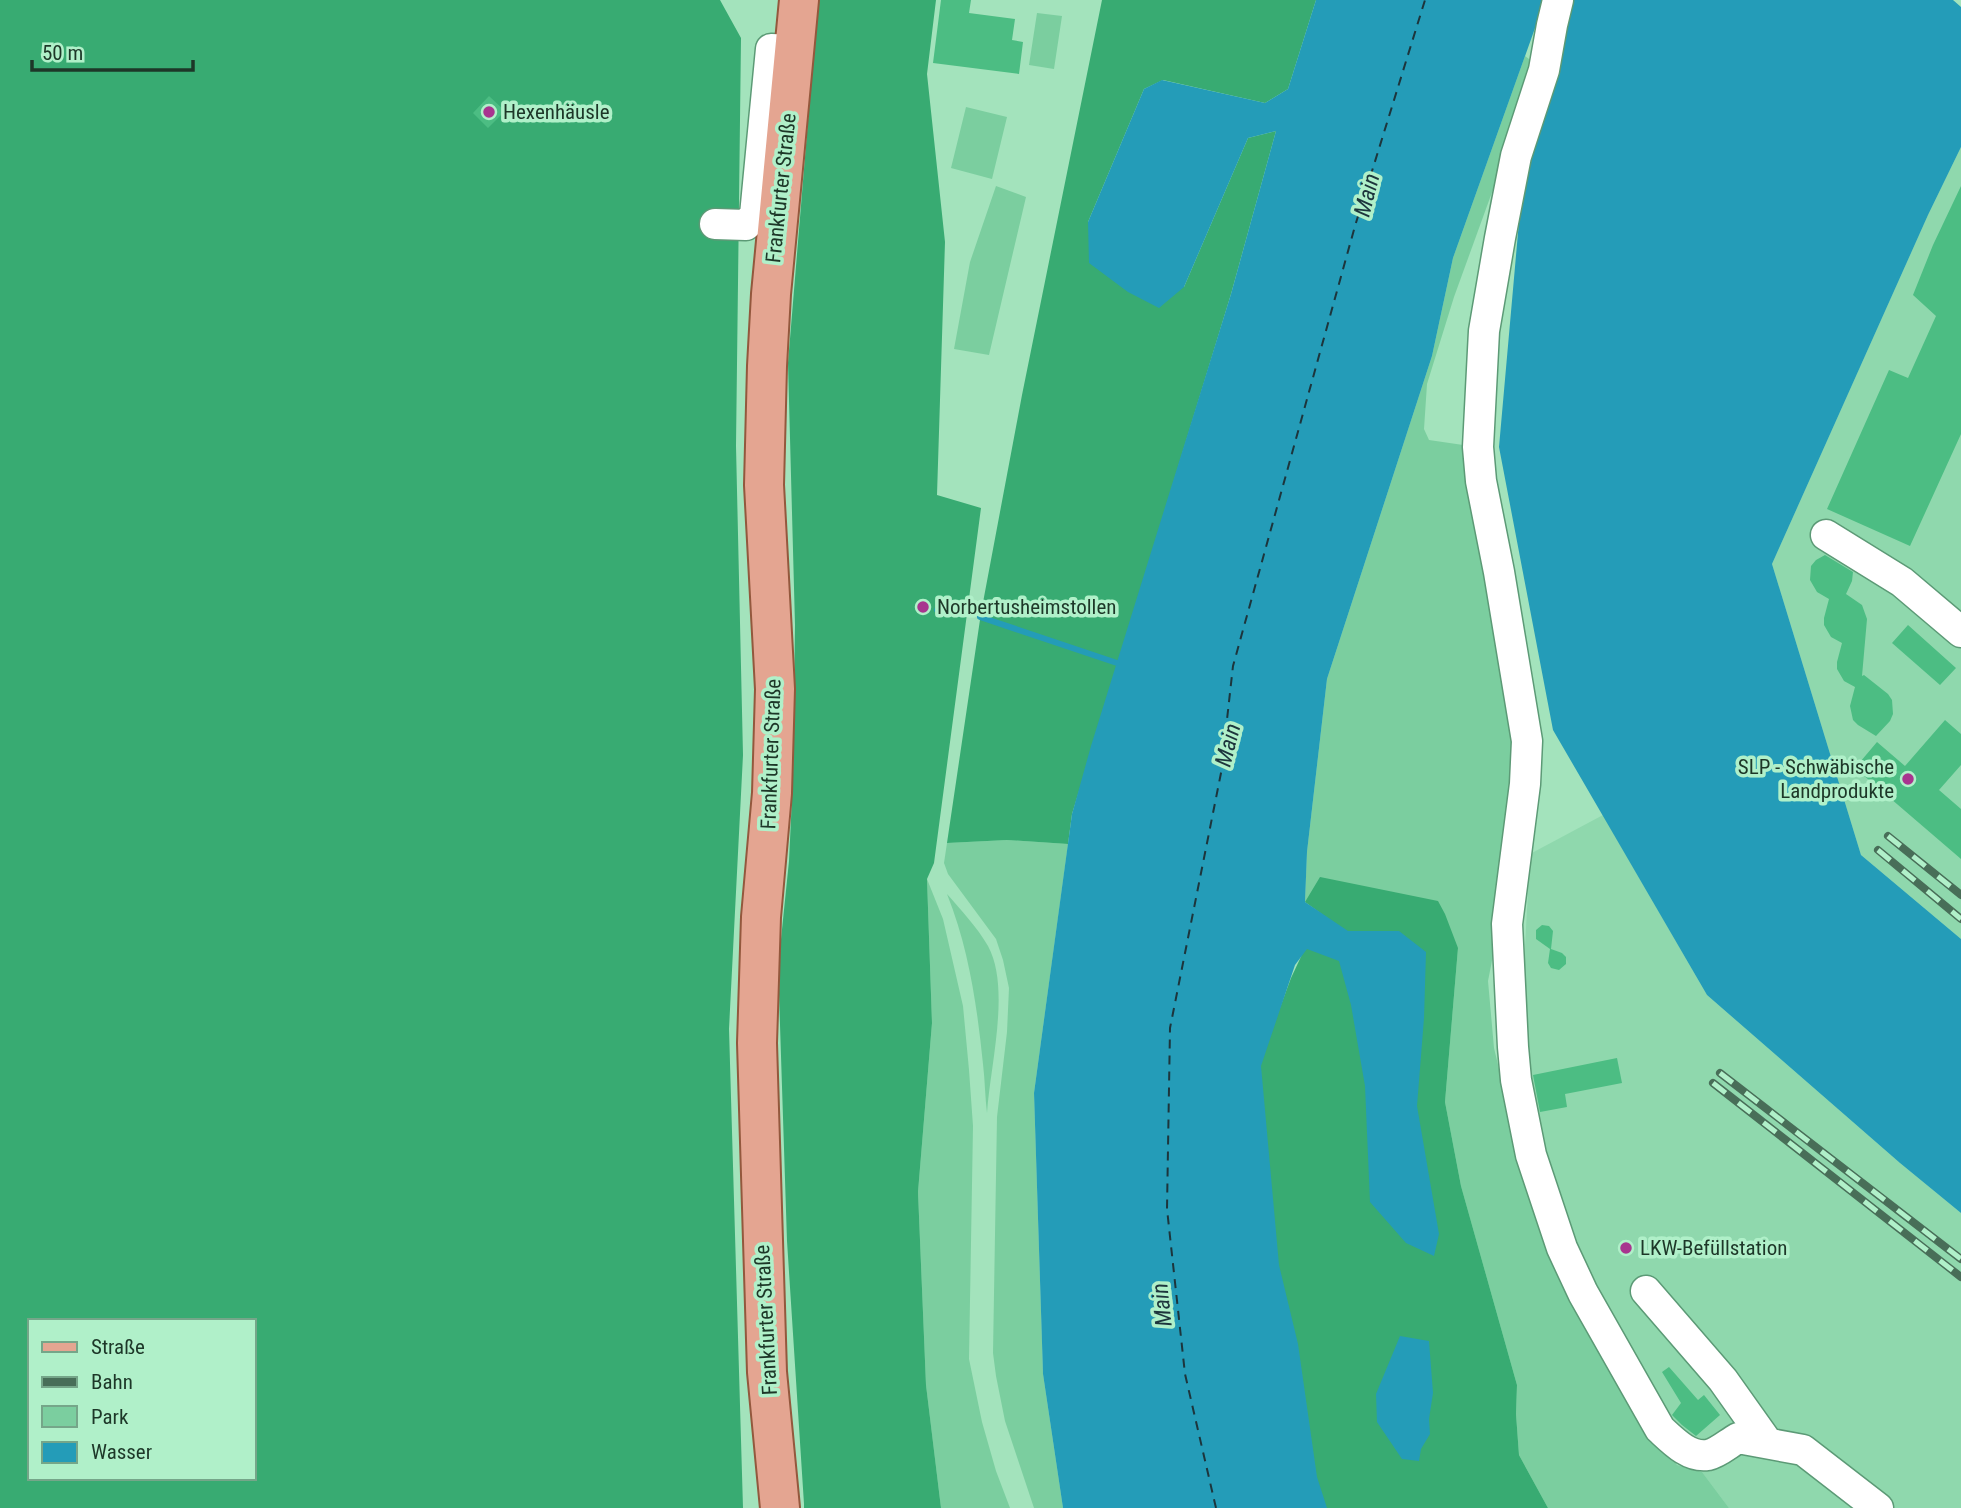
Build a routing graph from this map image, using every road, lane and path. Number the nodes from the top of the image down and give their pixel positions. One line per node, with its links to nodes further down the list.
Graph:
1 (799, 0): 3 (main road, Frankfurter Straße)
2 (1558, 0): 8 (street)
3 (795, 51): 4 (street); 9 (main road, Frankfurter Straße)
4 (715, 224)
5 (1826, 535): 6 (street)
6 (1961, 632)
7 (1646, 1291): 8 (street)
8 (1767, 1442): 10 (street)
9 (780, 1508)
10 (1878, 1508)

